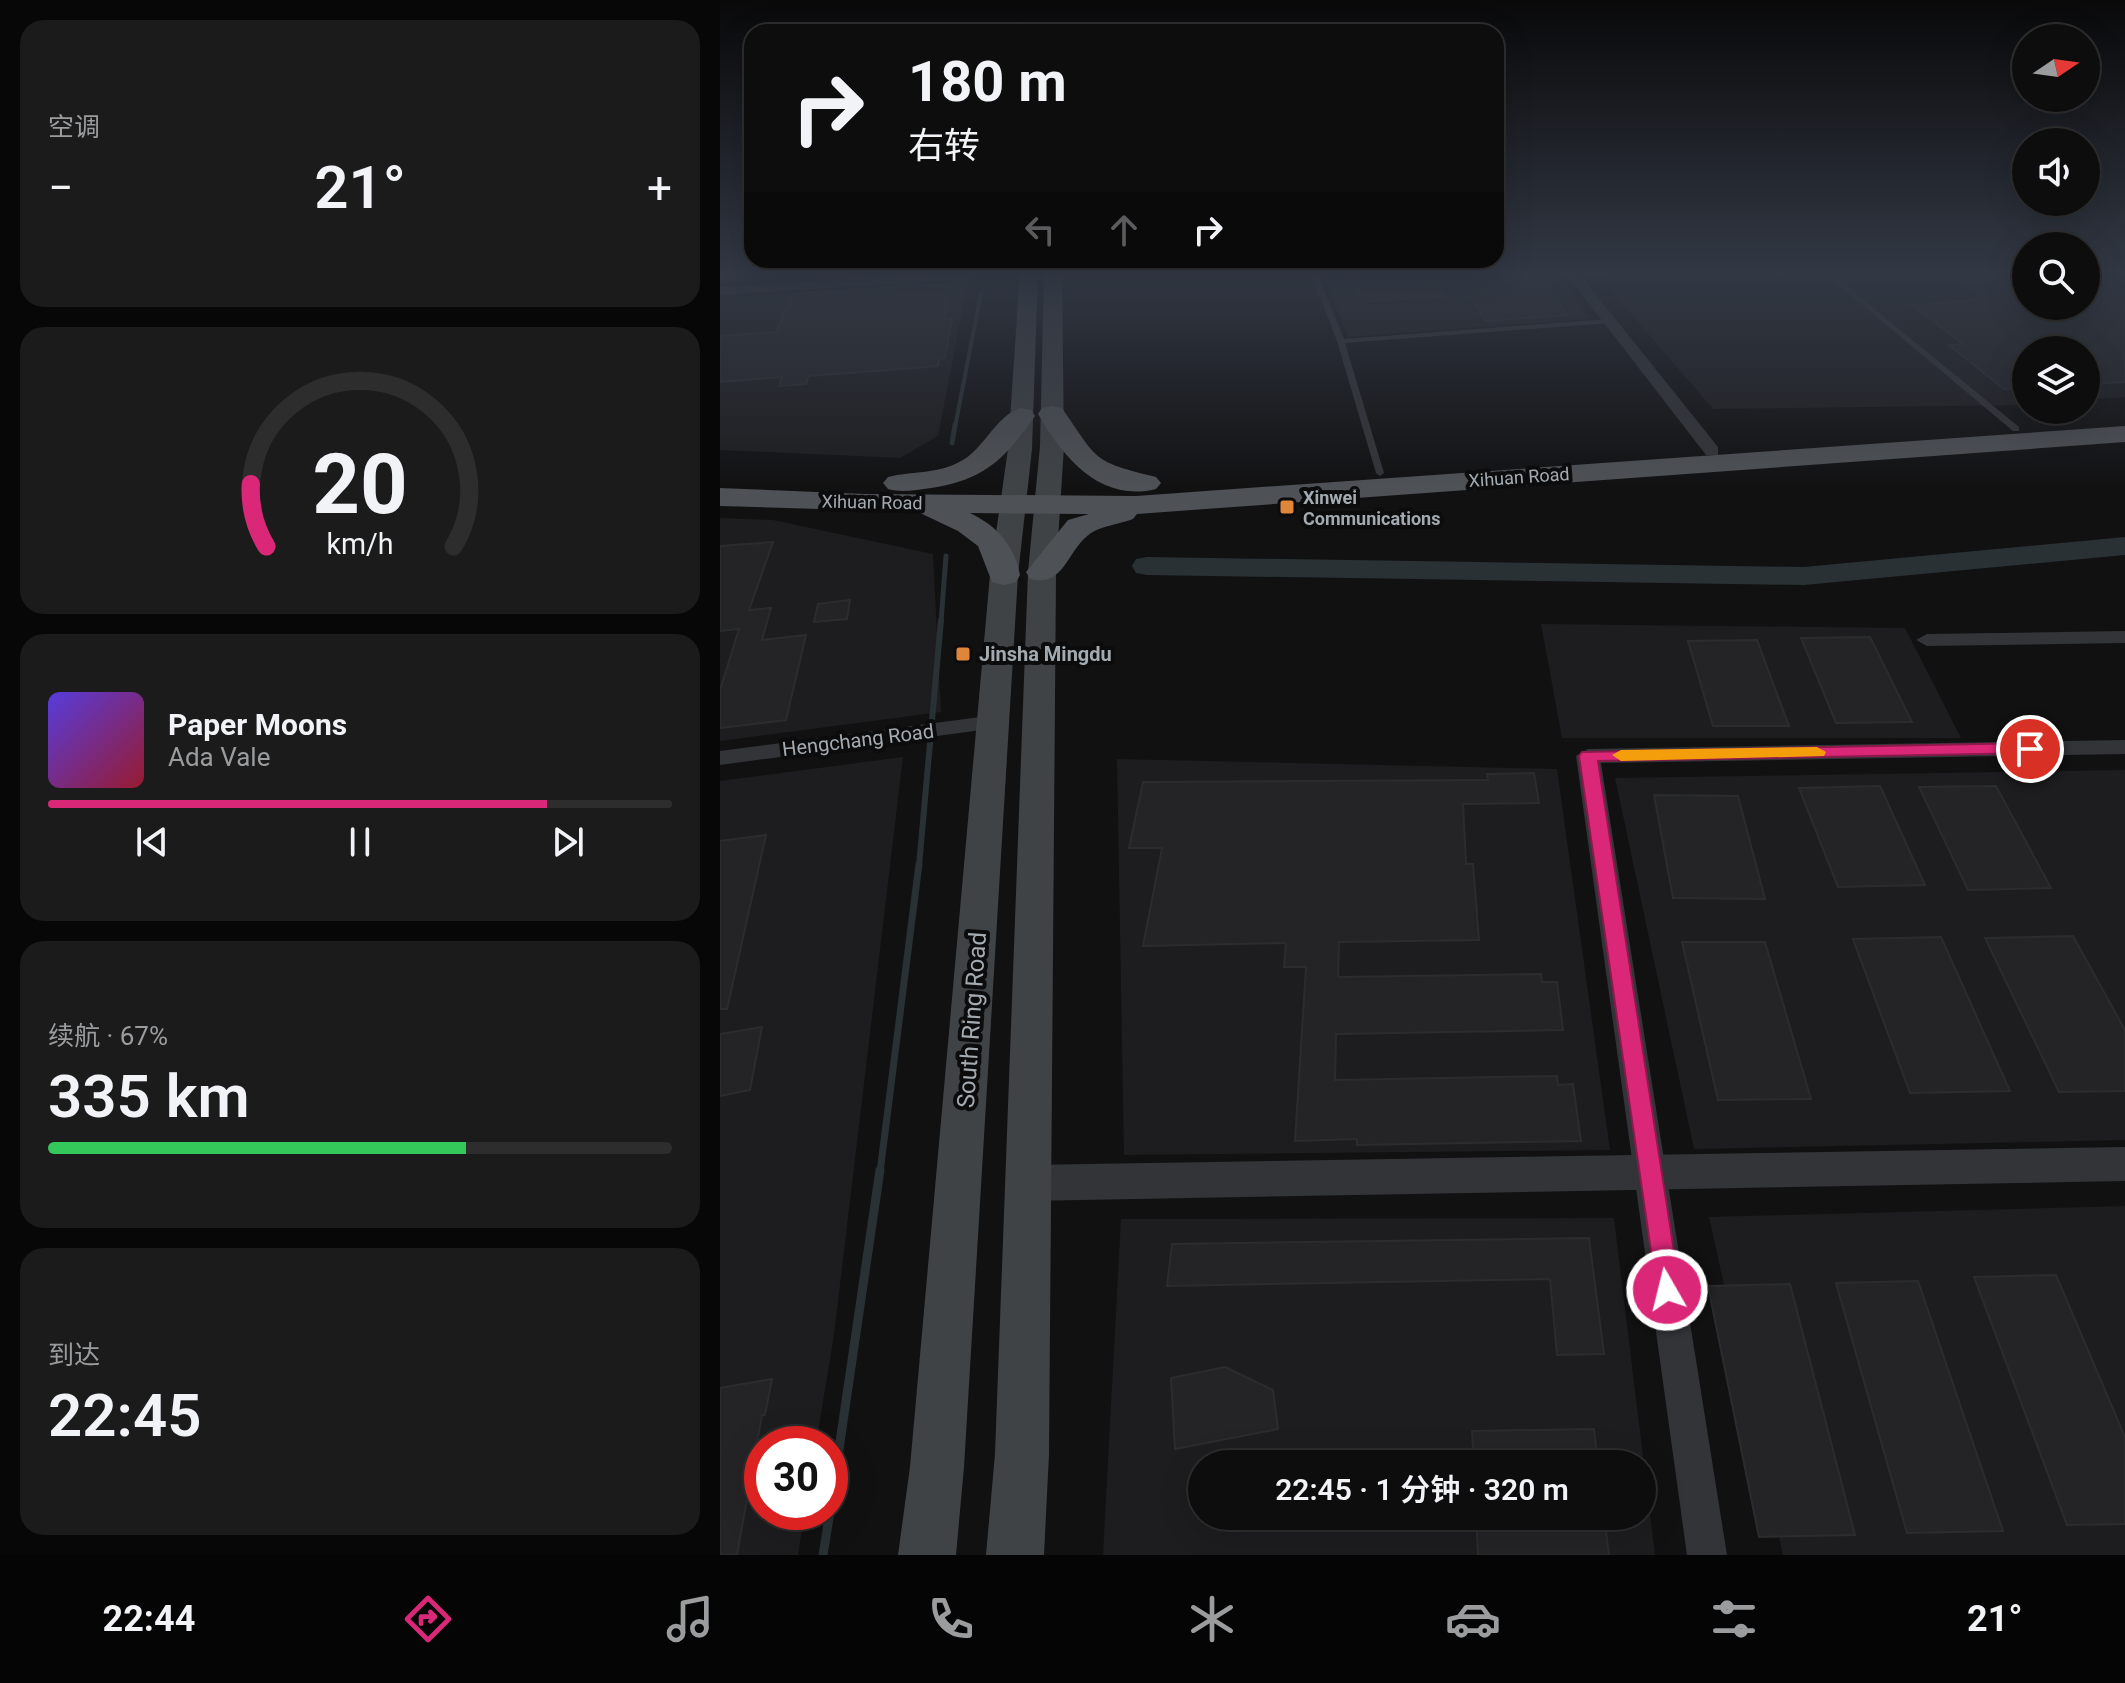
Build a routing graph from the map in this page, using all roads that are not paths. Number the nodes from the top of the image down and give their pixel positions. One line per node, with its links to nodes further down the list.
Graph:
1 (1025, 344): 7 (main road)
2 (1052, 344): 6 (main road)
3 (1342, 344): 12 (lane)
4 (1628, 344): 11 (street)
5 (1913, 344): 9 (lane)
6 (1052, 414): 14 (main road); 16 (main road)
7 (1021, 416): 15 (main road); 16 (main road)
8 (2125, 422): 9 (main road, Xihuan Road)
9 (2016, 429): 11 (main road, Xihuan Road)
10 (2125, 434): 18 (main road, Xihuan Road)
11 (1712, 451): 12 (main road, Xihuan Road)
12 (1380, 473): 14 (main road, Xihuan Road)
13 (720, 483): 15 (main road, Xihuan Road)
14 (1146, 483): 16 (main road, Xihuan Road)
15 (878, 485): 16 (main road, Xihuan Road)
16 (1031, 495): 18 (main road, Xihuan Road); 19 (main road, Xihuan Road); 20 (main road, South Ring Road)
17 (720, 497): 19 (main road, Xihuan Road)
18 (1180, 502): 20 (main road)
19 (909, 503): 20 (main road)
20 (1023, 574): 23 (main road, South Ring Road); 28 (main road, South Ring Road)
21 (2125, 637): 22 (street)
22 (1927, 640)
23 (996, 722): 25 (street, Hengchang Road); 29 (main road, South Ring Road)
24 (2125, 747): 27 (street)
25 (720, 758)
26 (2125, 1164): 27 (street)
27 (1650, 1172): 28 (street); 31 (street)
28 (1026, 1183): 30 (main road, South Ring Road)
29 (927, 1555)
30 (1015, 1555)
31 (1707, 1555)

